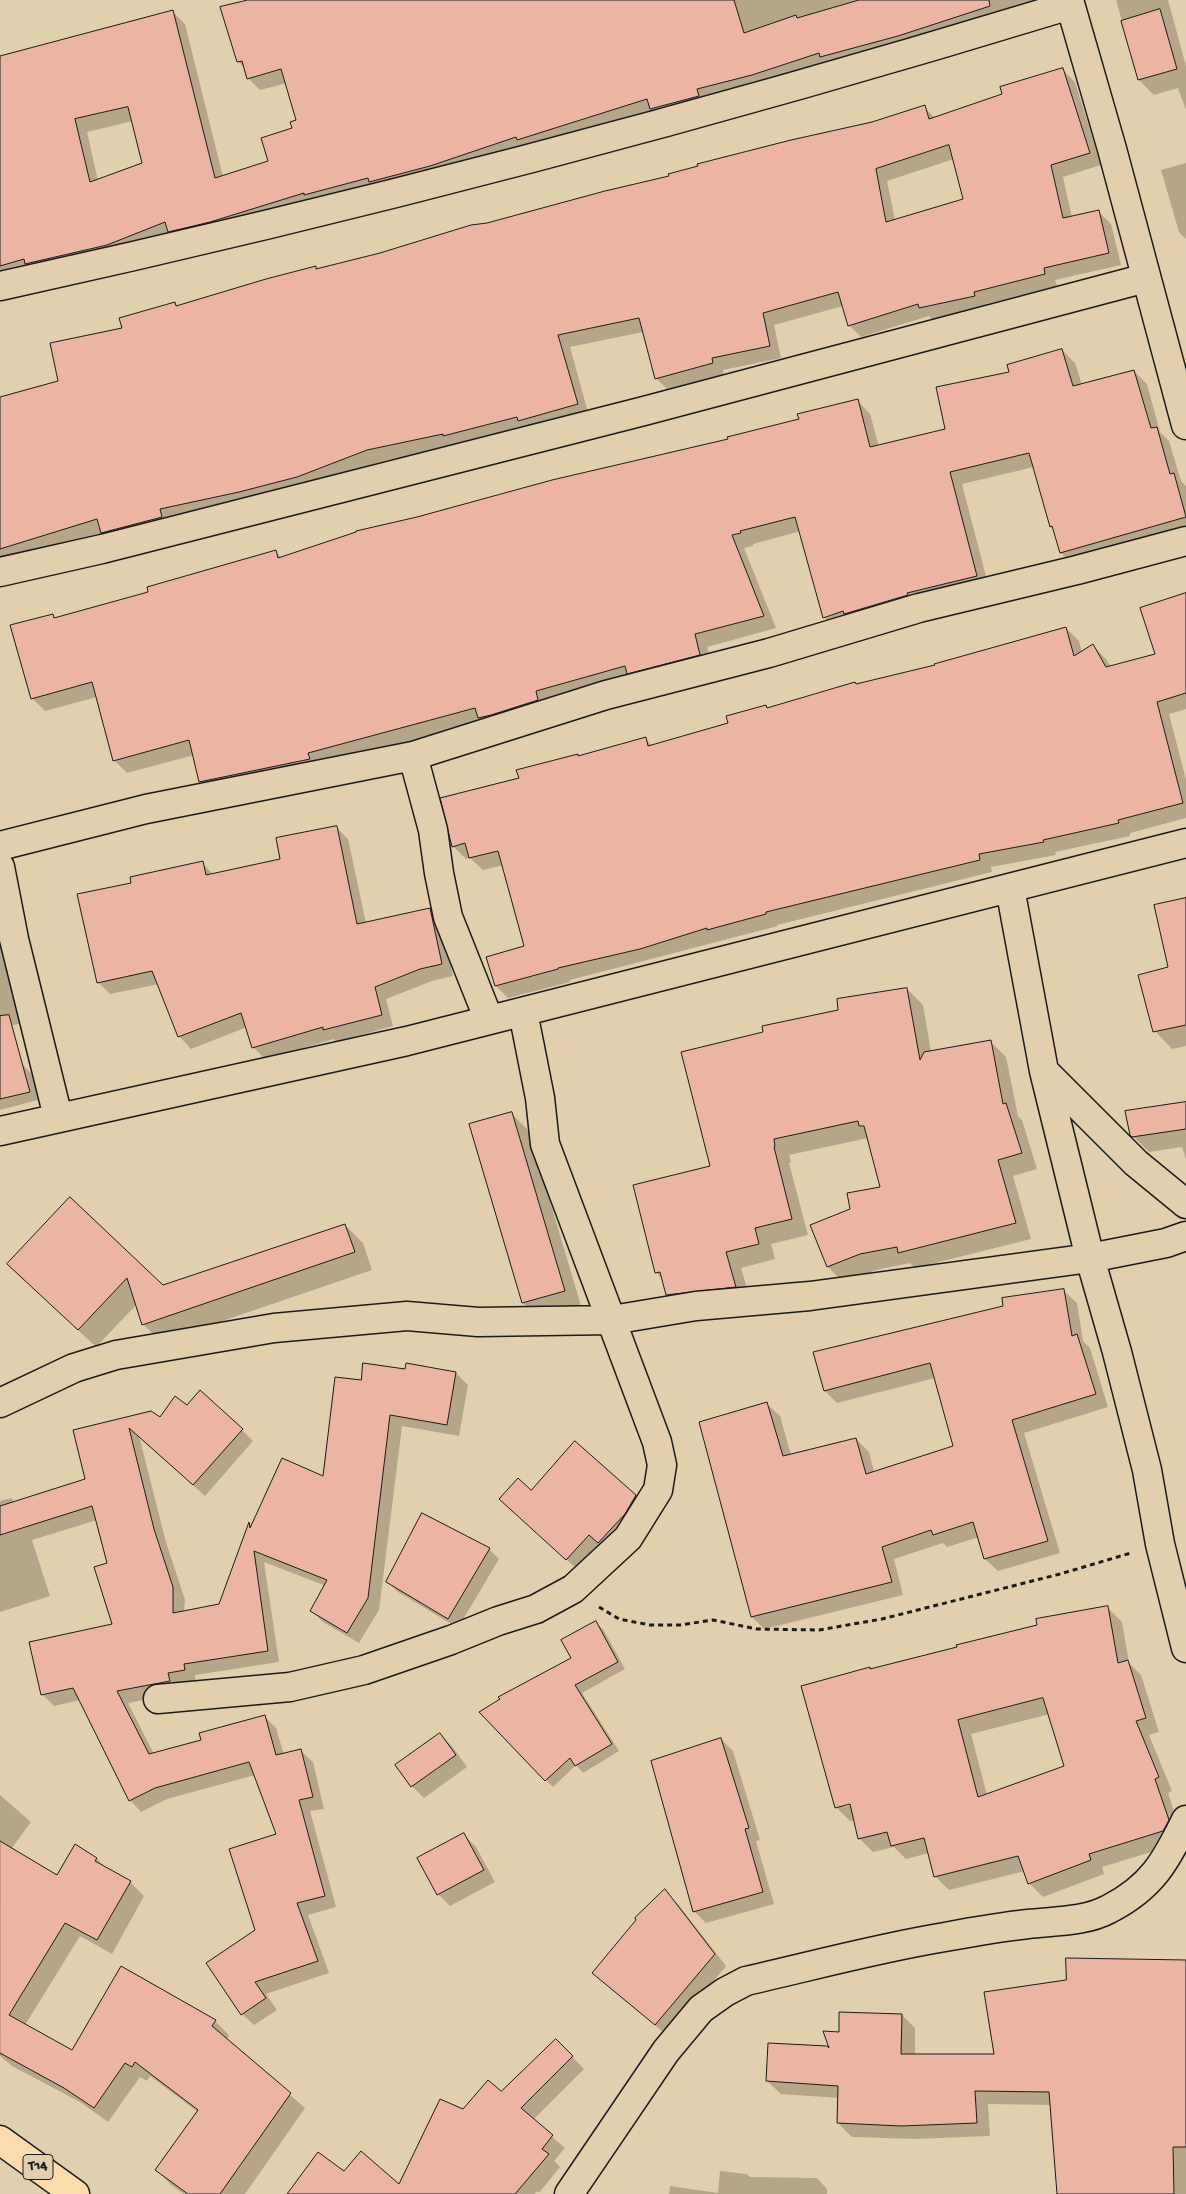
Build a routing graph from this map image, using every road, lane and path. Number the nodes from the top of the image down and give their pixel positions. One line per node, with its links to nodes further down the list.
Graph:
1 (1070, 2): 2 (street); 3 (street)
2 (1146, 278): 4 (street); 6 (street)
3 (0, 286)
4 (1186, 425)
5 (1186, 541): 7 (street)
6 (0, 572)
7 (413, 756): 9 (street); 13 (street)
8 (1186, 843): 11 (street)
9 (0, 846)
10 (0, 867): 15 (street)
11 (1010, 888): 12 (street); 14 (street)
12 (523, 1012): 13 (street); 20 (street)
13 (489, 1020): 15 (street)
14 (1044, 1071): 17 (street); 19 (street)
15 (58, 1117): 16 (street)
16 (0, 1131)
17 (1186, 1204)
18 (1186, 1236): 19 (street)
19 (1090, 1258): 20 (street); 22 (street)
20 (612, 1320): 21 (street); 23 (street)
21 (0, 1403)
22 (1160, 1544): 23 (path); 24 (street)
23 (573, 1588): 25 (street)
24 (1186, 1648)
25 (158, 1699)
26 (1186, 1820): 29 (street)
27 (0, 2140): 28 (highway, T14)
28 (75, 2194)
29 (569, 2194)

